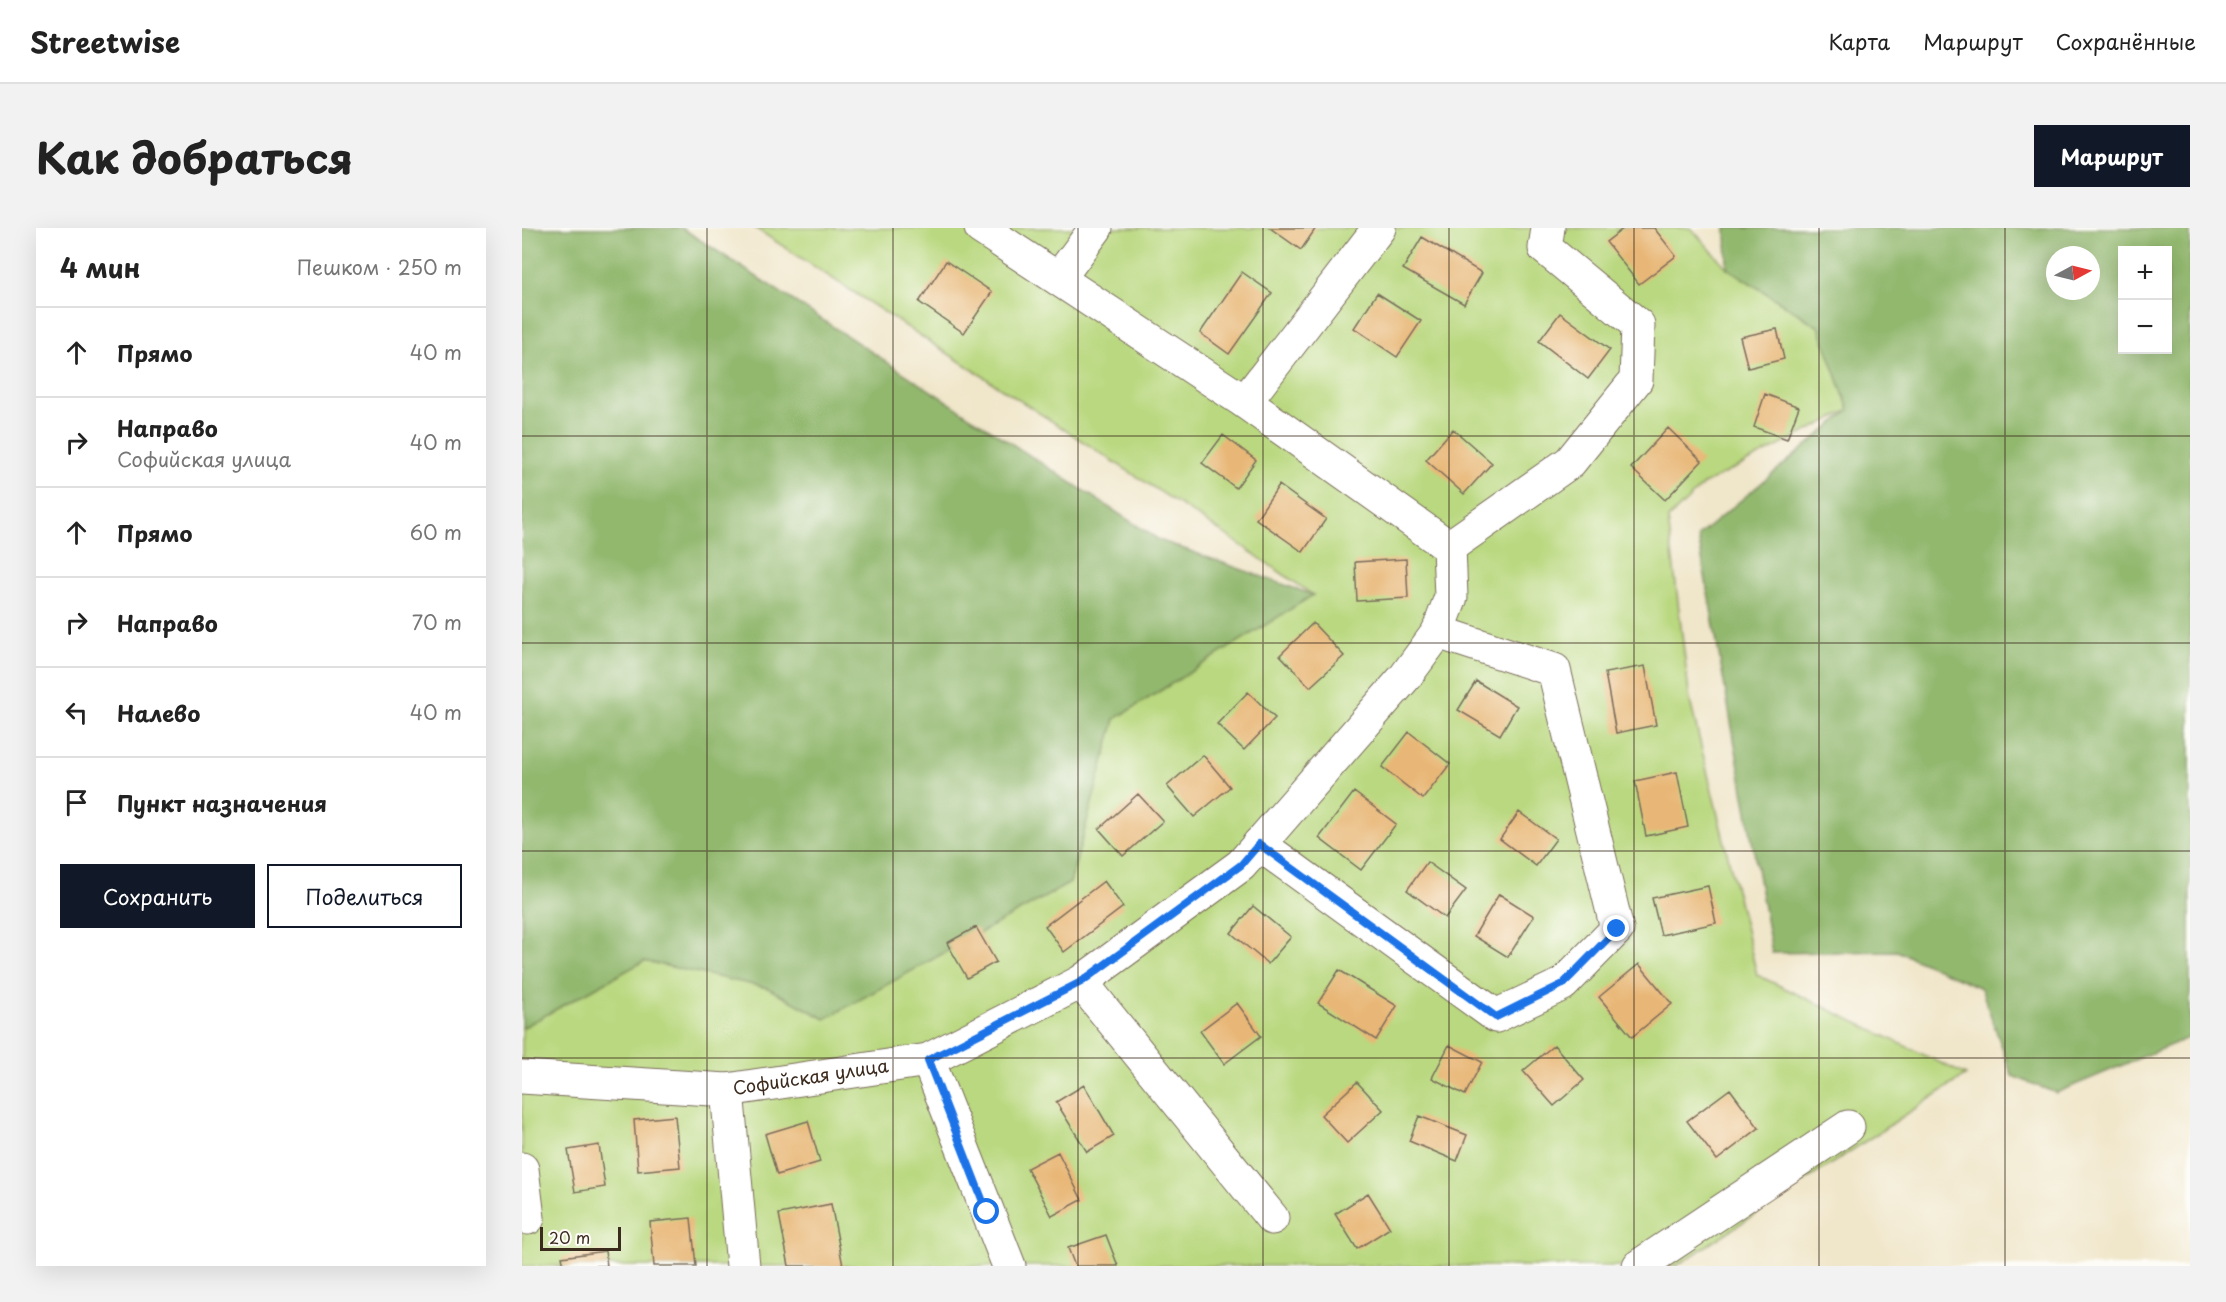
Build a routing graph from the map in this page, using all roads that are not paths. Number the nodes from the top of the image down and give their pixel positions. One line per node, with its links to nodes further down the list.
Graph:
1 (981, 228): 5 (street)
2 (1096, 228): 5 (street)
3 (1379, 228): 6 (street)
4 (1548, 228): 7 (street)
5 (1059, 279): 6 (street)
6 (1245, 402): 7 (street)
7 (1449, 547): 8 (street, Софийская улица)
8 (1438, 632): 9 (street, Софийская улица); 9 (street)
9 (1259, 844): 10 (street, Софийская улица)
10 (1081, 982): 11 (street, Софийская улица); 17 (street)
11 (928, 1060): 13 (street, Софийская улица); 19 (street)
12 (522, 1077): 13 (street, Софийская улица)
13 (727, 1090): 18 (street)
14 (1848, 1128): 20 (street)
15 (522, 1169): 16 (street)
16 (528, 1218)
17 (1272, 1218)
18 (742, 1266)
19 (1009, 1266)
20 (1640, 1266)

